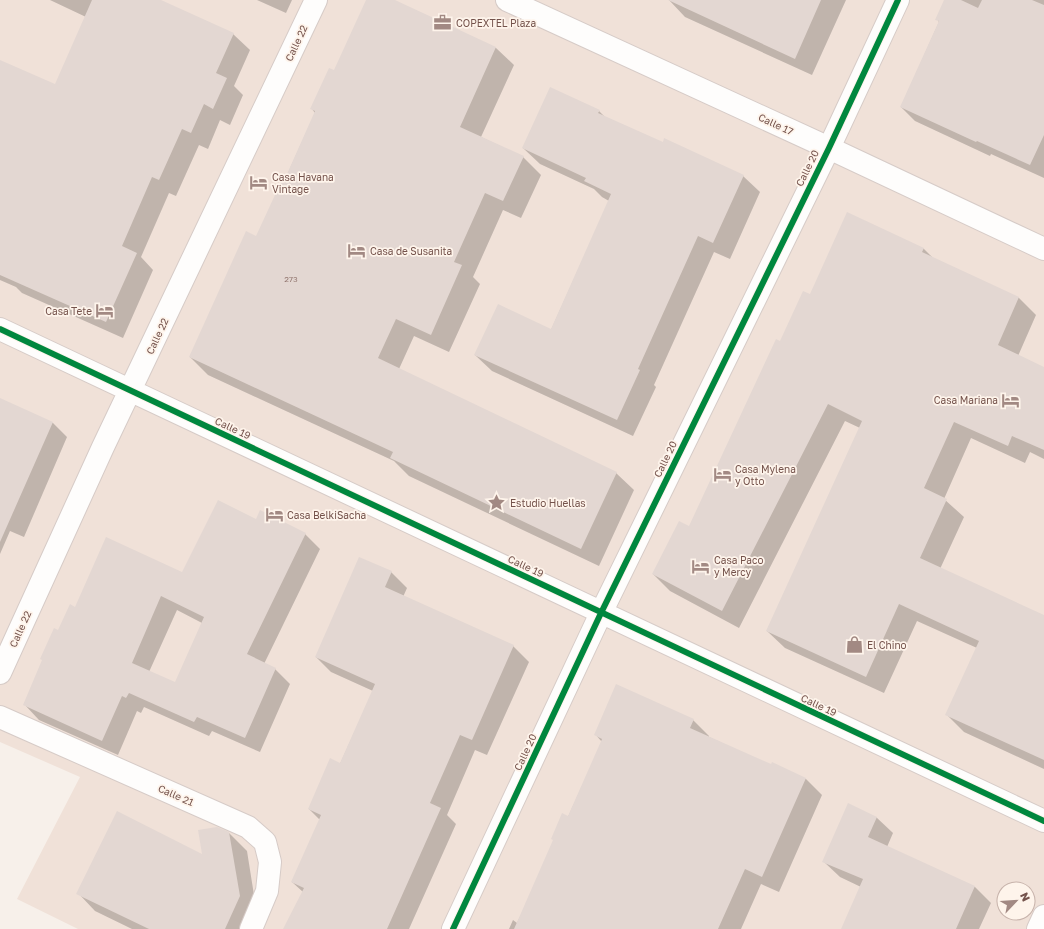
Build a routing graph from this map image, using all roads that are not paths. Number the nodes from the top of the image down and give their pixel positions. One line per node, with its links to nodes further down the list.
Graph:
1 (316, 0): 7 (street, Calle 22)
2 (507, 0): 4 (street, Calle 17)
3 (898, 0): 4 (street, Calle 20)
4 (829, 148): 5 (street, Calle 17); 8 (street, Calle 20)
5 (1044, 249)
6 (0, 330): 7 (street, Calle 19)
7 (131, 391): 8 (street, Calle 19); 9 (street, Calle 22)
8 (601, 613): 11 (street, Calle 19); 14 (street, Calle 20)
9 (0, 673)
10 (0, 717): 13 (street, Calle 21)
11 (1044, 822)
12 (1044, 916): 15 (street)
13 (251, 929)
14 (453, 929)
15 (1038, 929)

